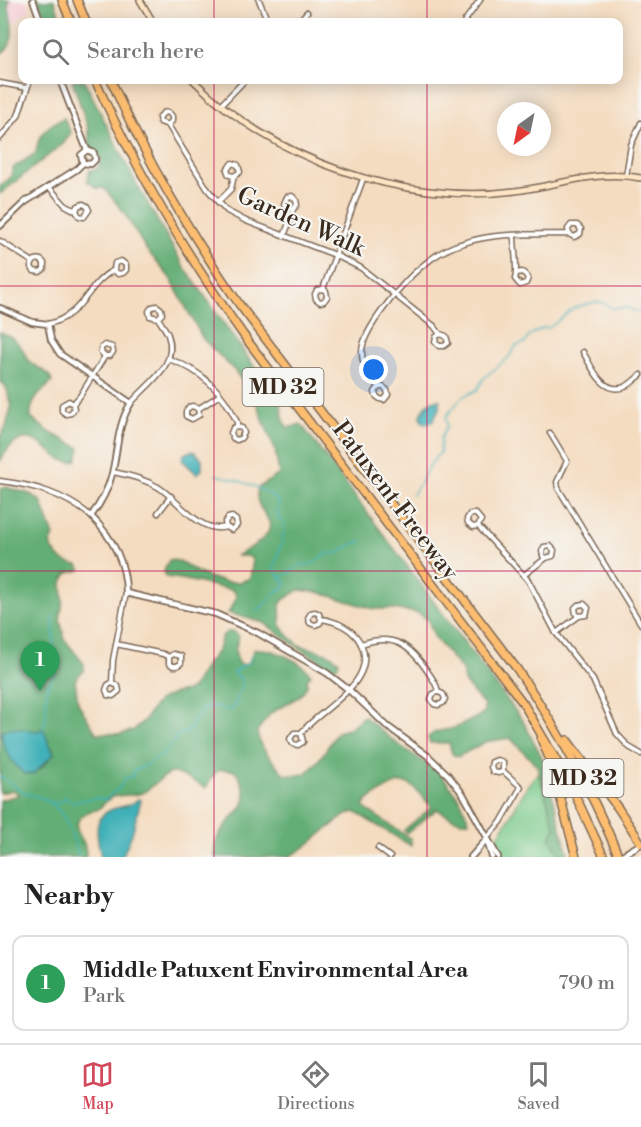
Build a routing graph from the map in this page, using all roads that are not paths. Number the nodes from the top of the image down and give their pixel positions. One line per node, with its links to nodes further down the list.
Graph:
1 (33, 0): 8 (street)
2 (62, 0): 9 (highway)
3 (77, 0): 10 (highway)
4 (140, 0): 11 (main road)
5 (259, 0): 12 (street)
6 (480, 0): 14 (street)
7 (307, 12): 13 (street)
8 (40, 18)
9 (69, 18)
10 (84, 18)
11 (151, 18)
12 (266, 18)
13 (302, 18)
14 (467, 18)
15 (0, 83): 22 (street)
16 (28, 84): 22 (street)
17 (62, 84): 27 (street)
18 (97, 84): 81 (highway, Patuxent Freeway / MD 32)
19 (113, 84): 85 (highway, Patuxent Freeway / MD 32)
20 (198, 84): 23 (main road)
21 (241, 84): 23 (street)
22 (27, 88): 26 (street)
23 (222, 105): 32 (main road)
24 (641, 123): 30 (street)
25 (168, 125): 34 (street, Garden Walk)
26 (0, 138)
27 (87, 150): 28 (street); 28 (street)
28 (83, 163): 33 (street)
29 (234, 176): 34 (street)
30 (626, 176): 31 (main road); 32 (main road)
31 (641, 178)
32 (363, 179): 42 (street)
33 (49, 186): 36 (street); 37 (street)
34 (218, 202): 39 (street, Garden Walk)
35 (293, 209): 39 (street)
36 (76, 211)
37 (0, 226)
38 (569, 234): 40 (street)
39 (284, 236): 42 (street, Garden Walk)
40 (514, 236): 45 (street); 47 (street)
41 (0, 241): 43 (street)
42 (335, 255): 46 (street); 47 (street, Garden Walk)
43 (33, 262)
44 (114, 270): 50 (street)
45 (517, 273)
46 (322, 289)
47 (396, 295): 51 (street, Garden Walk); 57 (street)
48 (0, 308): 50 (street)
49 (158, 318): 54 (street)
50 (48, 324): 56 (street)
51 (440, 334)
52 (583, 352): 55 (street)
53 (105, 356): 56 (street)
54 (169, 359): 58 (street); 59 (street)
55 (641, 375)
56 (92, 376): 59 (street); 60 (street)
57 (379, 387)
58 (220, 395): 61 (street); 62 (street)
59 (131, 403): 64 (street)
60 (73, 404)
61 (198, 409)
62 (237, 427)
63 (550, 433): 76 (street)
64 (113, 472): 66 (street); 68 (street)
65 (0, 481): 68 (street)
66 (171, 496): 67 (street); 69 (street)
67 (158, 513)
68 (91, 516): 73 (street)
69 (226, 526)
70 (478, 526): 72 (street)
71 (546, 558): 72 (street)
72 (524, 575): 77 (street)
73 (126, 593): 78 (street); 83 (street)
74 (579, 616): 77 (street)
75 (321, 619): 79 (street)
76 (641, 624)
77 (556, 633): 87 (street)
78 (116, 644): 80 (street); 82 (street)
79 (361, 644): 83 (street); 84 (street)
80 (169, 657)
81 (503, 674): 96 (highway); 97 (highway, Patuxent Freeway / MD 32)
82 (112, 683)
83 (349, 690): 86 (street); 89 (street)
84 (438, 692)
85 (540, 702): 90 (highway); 98 (highway, Patuxent Freeway / MD 32)
86 (301, 733)
87 (641, 753)
88 (502, 771): 89 (street)
89 (487, 839): 93 (street); 94 (street); 95 (street)
90 (641, 843): 98 (street)
91 (378, 848): 92 (street)
92 (390, 857)
93 (471, 857)
94 (492, 857)
95 (498, 857)
96 (576, 857)
97 (604, 857)
98 (619, 857)

